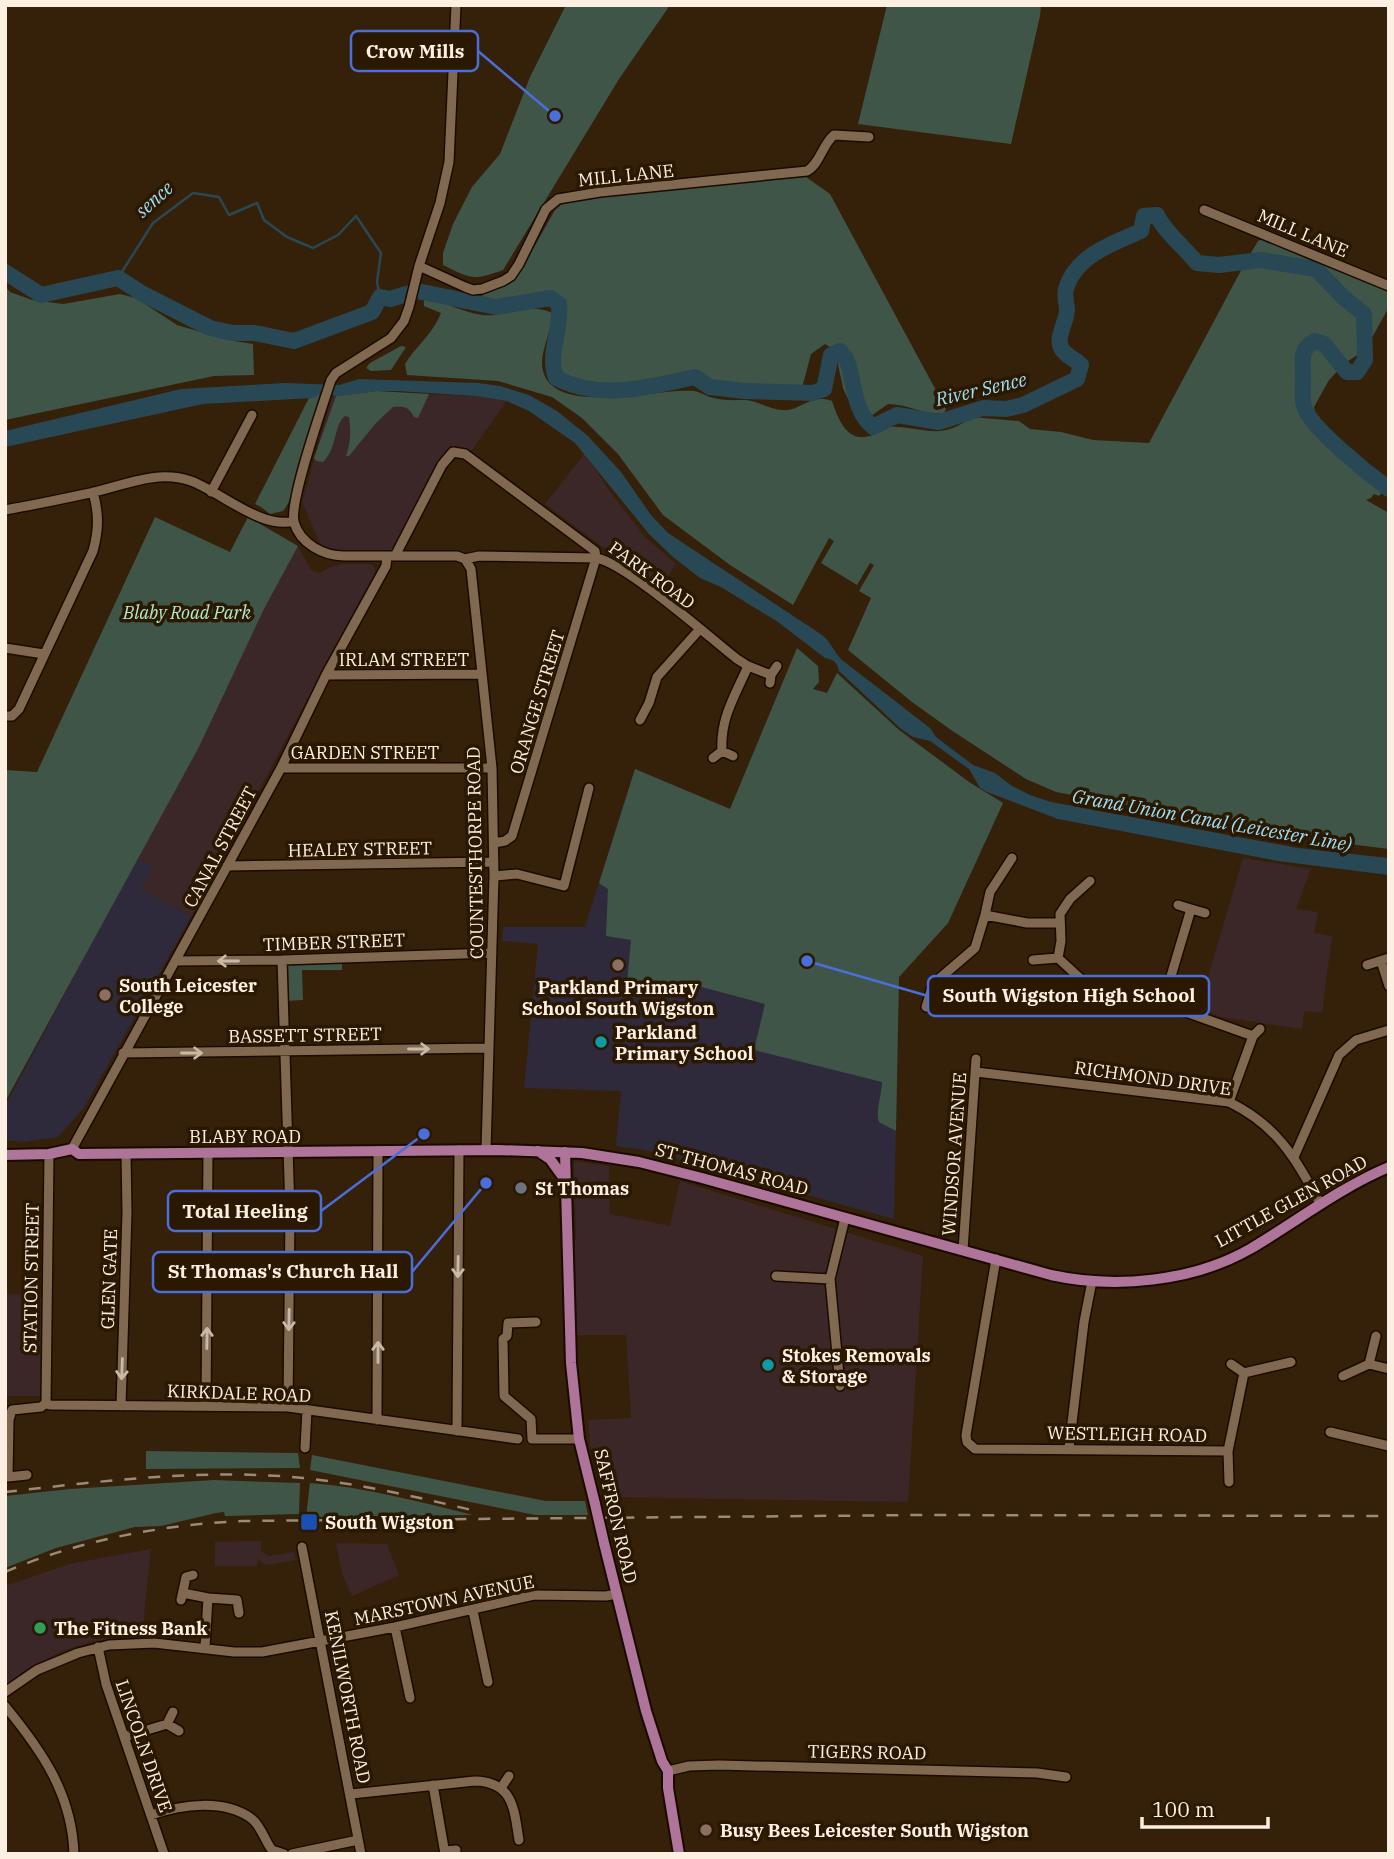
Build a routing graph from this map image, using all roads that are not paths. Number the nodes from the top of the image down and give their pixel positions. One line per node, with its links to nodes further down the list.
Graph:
1 (456, 5): 4 (street)
2 (869, 138): 4 (street, MILL LANE)
3 (1205, 210): 5 (street, MILL LANE)
4 (419, 266): 11 (street)
5 (1389, 286)
6 (251, 415): 9 (street)
7 (449, 456): 12 (street, CANAL STREET); 13 (street, PARK ROAD)
8 (93, 492): 9 (street); 10 (street); 17 (street)
9 (211, 492): 11 (street)
10 (5, 510)
11 (294, 522): 12 (street)
12 (391, 556): 14 (street); 20 (street, CANAL STREET)
13 (596, 558): 14 (street); 15 (street, PARK ROAD); 30 (street, ORANGE STREET)
14 (465, 559): 19 (street, COUNTESTHORPE ROAD)
15 (699, 630): 18 (street, PARK ROAD); 23 (street)
16 (5, 648): 17 (street)
17 (44, 654): 22 (street)
18 (748, 666): 21 (street, PARK ROAD); 24 (street)
19 (482, 674): 20 (street, IRLAM STREET); 28 (street, COUNTESTHORPE ROAD)
20 (326, 675): 27 (street, CANAL STREET)
21 (773, 675)
22 (5, 716)
23 (640, 720)
24 (722, 751): 25 (street); 26 (street)
25 (733, 756)
26 (713, 758)
27 (281, 768): 28 (street, GARDEN STREET); 33 (street, CANAL STREET)
28 (492, 768): 30 (street, COUNTESTHORPE ROAD)
29 (589, 788): 34 (street)
30 (494, 843): 32 (street, COUNTESTHORPE ROAD)
31 (1012, 859): 39 (street)
32 (494, 862): 33 (street, HEALEY STREET); 34 (street, COUNTESTHORPE ROAD)
33 (227, 866): 46 (street, CANAL STREET)
34 (494, 876): 41 (street, COUNTESTHORPE ROAD)
35 (1090, 881): 40 (street)
36 (1178, 905): 37 (street)
37 (1191, 909): 38 (street); 49 (street)
38 (1205, 913)
39 (985, 915): 40 (street); 50 (street)
40 (1059, 923): 42 (street)
41 (492, 953): 44 (street, TIMBER STREET); 52 (street, COUNTESTHORPE ROAD)
42 (1058, 958): 45 (street); 49 (street)
43 (1385, 959): 47 (street); 48 (street)
44 (282, 960): 46 (street, TIMBER STREET, one-way to 46); 53 (street)
45 (1033, 960)
46 (176, 961): 54 (street, CANAL STREET)
47 (1367, 965)
48 (1389, 986)
49 (1163, 1003): 57 (street)
50 (926, 1007)
51 (1389, 1030): 69 (street)
52 (488, 1048): 53 (street, BASSETT STREET, one-way to 52); 60 (street, COUNTESTHORPE ROAD)
53 (286, 1050): 54 (street, BASSETT STREET, one-way to 53); 68 (street)
54 (123, 1053): 58 (street, CANAL STREET)
55 (976, 1059): 56 (street, WINDSOR AVENUE)
56 (976, 1072): 57 (street, RICHMOND DRIVE); 74 (street, WINDSOR AVENUE)
57 (1229, 1102): 69 (street, RICHMOND DRIVE)
58 (72, 1149): 66 (main road, BLABY ROAD); 67 (main road, BLABY ROAD)
59 (459, 1150): 60 (main road, BLABY ROAD); 64 (main road, BLABY ROAD); 94 (street, one-way to 94)
60 (486, 1150): 61 (main road, ST THOMAS ROAD)
61 (536, 1150): 62 (main road, ST THOMAS ROAD); 71 (main road)
62 (565, 1152): 71 (main road, SAFFRON ROAD); 73 (main road, ST THOMAS ROAD)
63 (208, 1153): 67 (main road, BLABY ROAD); 68 (main road, BLABY ROAD); 90 (street, one-way to 63)
64 (378, 1153): 68 (main road, BLABY ROAD); 93 (street, one-way to 64)
65 (5, 1154): 66 (main road, BLABY ROAD)
66 (49, 1154): 88 (street, STATION STREET)
67 (125, 1154): 89 (street, GLEN GATE, one-way to 89)
68 (289, 1154): 91 (street, one-way to 91)
69 (1294, 1157): 72 (street, RICHMOND DRIVE)
70 (1389, 1167): 72 (main road, LITTLE GLEN ROAD)
71 (564, 1178): 97 (main road, SAFFRON ROAD)
72 (1320, 1203): 78 (main road, LITTLE GLEN ROAD)
73 (845, 1218): 74 (main road, ST THOMAS ROAD); 77 (street)
74 (963, 1250): 75 (main road, LITTLE GLEN ROAD)
75 (996, 1259): 78 (main road, LITTLE GLEN ROAD); 100 (street, WESTLEIGH ROAD)
76 (776, 1276): 77 (street)
77 (830, 1279): 87 (street)
78 (1092, 1281): 100 (street)
79 (536, 1322): 97 (street)
80 (1376, 1336): 83 (street)
81 (1291, 1362): 85 (street)
82 (1231, 1364): 85 (street)
83 (1369, 1364): 84 (street); 86 (street)
84 (1389, 1369)
85 (1244, 1373): 101 (street, WESTLEIGH ROAD)
86 (1343, 1376)
87 (840, 1386)
88 (46, 1403): 89 (street, KIRKDALE ROAD); 103 (street, KIRKDALE ROAD)
89 (121, 1405): 90 (street, KIRKDALE ROAD)
90 (206, 1406): 91 (street, KIRKDALE ROAD)
91 (288, 1407): 92 (street, KIRKDALE ROAD)
92 (307, 1410): 93 (street, KIRKDALE ROAD); 99 (street)
93 (377, 1420): 94 (street, KIRKDALE ROAD)
94 (457, 1431): 96 (street, KIRKDALE ROAD)
95 (1330, 1432): 98 (street)
96 (518, 1439)
97 (579, 1439): 107 (main road, SAFFRON ROAD, bridge)
98 (1389, 1446)
99 (304, 1448)
100 (1069, 1448): 101 (street, WESTLEIGH ROAD)
101 (1228, 1451): 104 (street)
102 (27, 1475): 103 (street)
103 (7, 1477)
104 (1229, 1482)
105 (302, 1547): 112 (street, KENILWORTH ROAD)
106 (193, 1575): 108 (street)
107 (617, 1594): 109 (street, MARSTOWN AVENUE); 123 (main road, SAFFRON ROAD)
108 (208, 1598): 110 (street); 114 (street)
109 (473, 1611): 111 (street, MARSTOWN AVENUE); 115 (street)
110 (239, 1613)
111 (395, 1627): 112 (street, MARSTOWN AVENUE); 117 (street)
112 (321, 1643): 114 (street, MARSTOWN AVENUE); 128 (street, KENILWORTH ROAD)
113 (98, 1647): 114 (street, MARSTOWN AVENUE); 116 (street, MARSTOWN AVENUE); 122 (street, LINCOLN DRIVE)
114 (205, 1647)
115 (488, 1682)
116 (5, 1692)
117 (410, 1698)
118 (5, 1706): 134 (street)
119 (173, 1712): 120 (street)
120 (167, 1724): 121 (street); 122 (street)
121 (179, 1731)
122 (124, 1737): 129 (street, LINCOLN DRIVE)
123 (668, 1771): 125 (street, TIGERS ROAD); 139 (main road, SAFFRON ROAD)
124 (509, 1776): 127 (street)
125 (1066, 1777)
126 (433, 1785): 127 (street); 128 (street); 133 (street)
127 (501, 1788): 131 (street)
128 (351, 1794): 130 (street, KENILWORTH ROAD)
129 (151, 1815): 135 (street, LINCOLN DRIVE); 136 (street)
130 (358, 1840): 137 (street); 138 (street, KENILWORTH ROAD)
131 (519, 1840)
132 (456, 1850): 133 (street)
133 (445, 1852)
134 (74, 1854)
135 (164, 1854)
136 (284, 1854)
137 (292, 1854)
138 (361, 1854)
139 (679, 1854)

